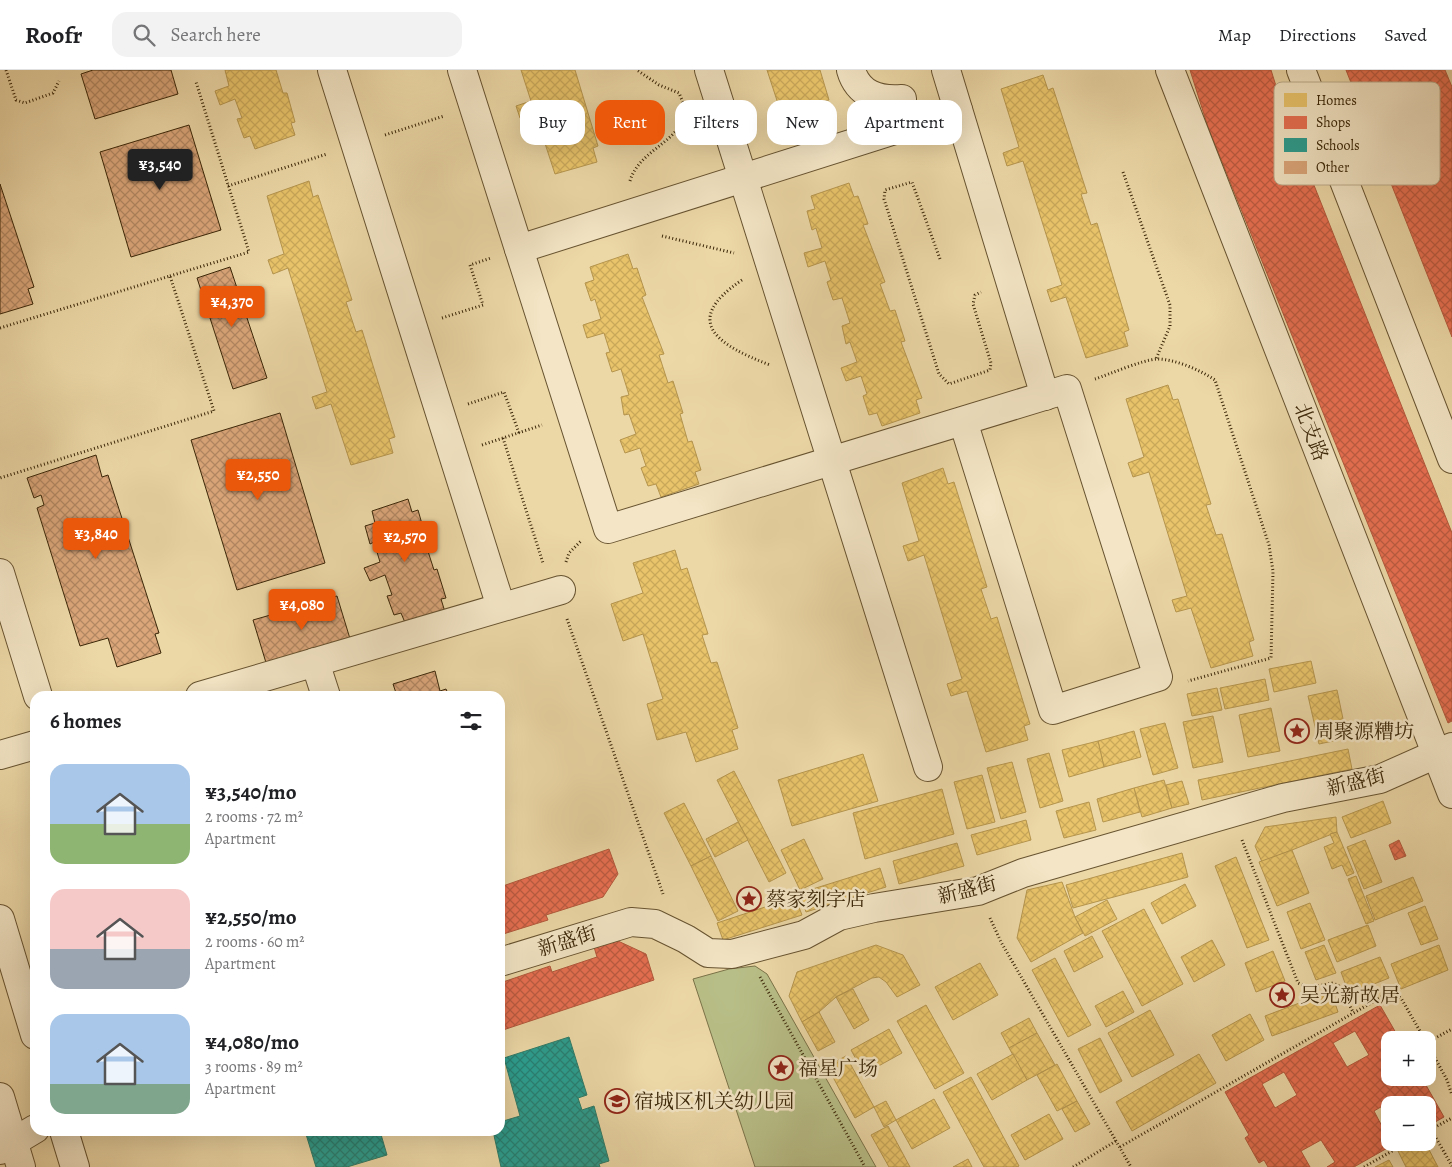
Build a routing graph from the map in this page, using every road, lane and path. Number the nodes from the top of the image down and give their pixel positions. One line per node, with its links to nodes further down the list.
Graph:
1 (6, 70): 10 (path)
2 (332, 70): 36 (street)
3 (462, 70): 20 (street)
4 (637, 70): 19 (path)
5 (709, 70): 38 (street)
6 (850, 70): 13 (street)
7 (946, 70): 14 (street)
8 (1170, 70): 50 (street, 北支路)
9 (1301, 70): 12 (street)
10 (59, 81)
11 (196, 82): 24 (path)
12 (1306, 82)
13 (902, 98)
14 (955, 100)
15 (962, 123): 25 (street)
16 (848, 145): 19 (street)
17 (1123, 172): 28 (path)
18 (1346, 185): 37 (street)
19 (631, 214): 20 (street); 21 (path)
20 (520, 249): 27 (path); 32 (street)
21 (737, 254)
22 (940, 259): 25 (path)
23 (746, 274): 29 (path)
24 (170, 276): 26 (path); 39 (path)
25 (1010, 282): 30 (street)
26 (0, 328)
27 (443, 328)
28 (1156, 359): 30 (path); 45 (path)
29 (776, 368)
30 (1056, 392): 33 (street); 45 (street)
31 (465, 394): 34 (path)
32 (572, 416): 34 (path); 40 (street)
33 (963, 420): 38 (street); 45 (street)
34 (519, 433): 35 (path)
35 (503, 438): 36 (path); 42 (path)
36 (453, 456): 43 (street)
37 (1452, 459)
38 (831, 461): 40 (street); 52 (street)
39 (0, 478)
40 (608, 529): 42 (path)
41 (0, 573): 46 (street)
42 (556, 591): 43 (street); 57 (path)
43 (501, 607): 44 (street)
44 (315, 662): 47 (street); 48 (street)
45 (1158, 677)
46 (36, 691)
47 (217, 691)
48 (324, 691)
49 (30, 746): 51 (street)
50 (1444, 751): 53 (street, 北支路); 54 (street, 新盛街)
51 (0, 755)
52 (928, 767)
53 (1452, 794)
54 (1232, 814): 55 (street, 新盛街); 60 (path)
55 (978, 891): 58 (street, 新盛街); 72 (path)
56 (0, 919): 61 (street)
57 (678, 935): 58 (street, 新盛街); 59 (street, 新盛街)
58 (745, 950): 79 (path)
59 (505, 960)
60 (1353, 1012): 63 (path); 74 (path)
61 (30, 1018)
62 (1452, 1029): 64 (path)
63 (1420, 1031)
64 (1436, 1037)
65 (1436, 1060): 66 (path)
66 (1452, 1095)
67 (0, 1097): 71 (street)
68 (1452, 1118): 69 (path)
69 (1436, 1126)
70 (66, 1136): 78 (street)
71 (16, 1140): 77 (street)
72 (1116, 1141): 74 (path); 80 (path)
73 (1436, 1141): 76 (path)
74 (1120, 1147): 81 (path)
75 (1392, 1151): 82 (path)
76 (1452, 1166)
77 (21, 1167)
78 (75, 1167)
79 (865, 1167)
80 (1073, 1167)
81 (1131, 1167)
82 (1364, 1167)

